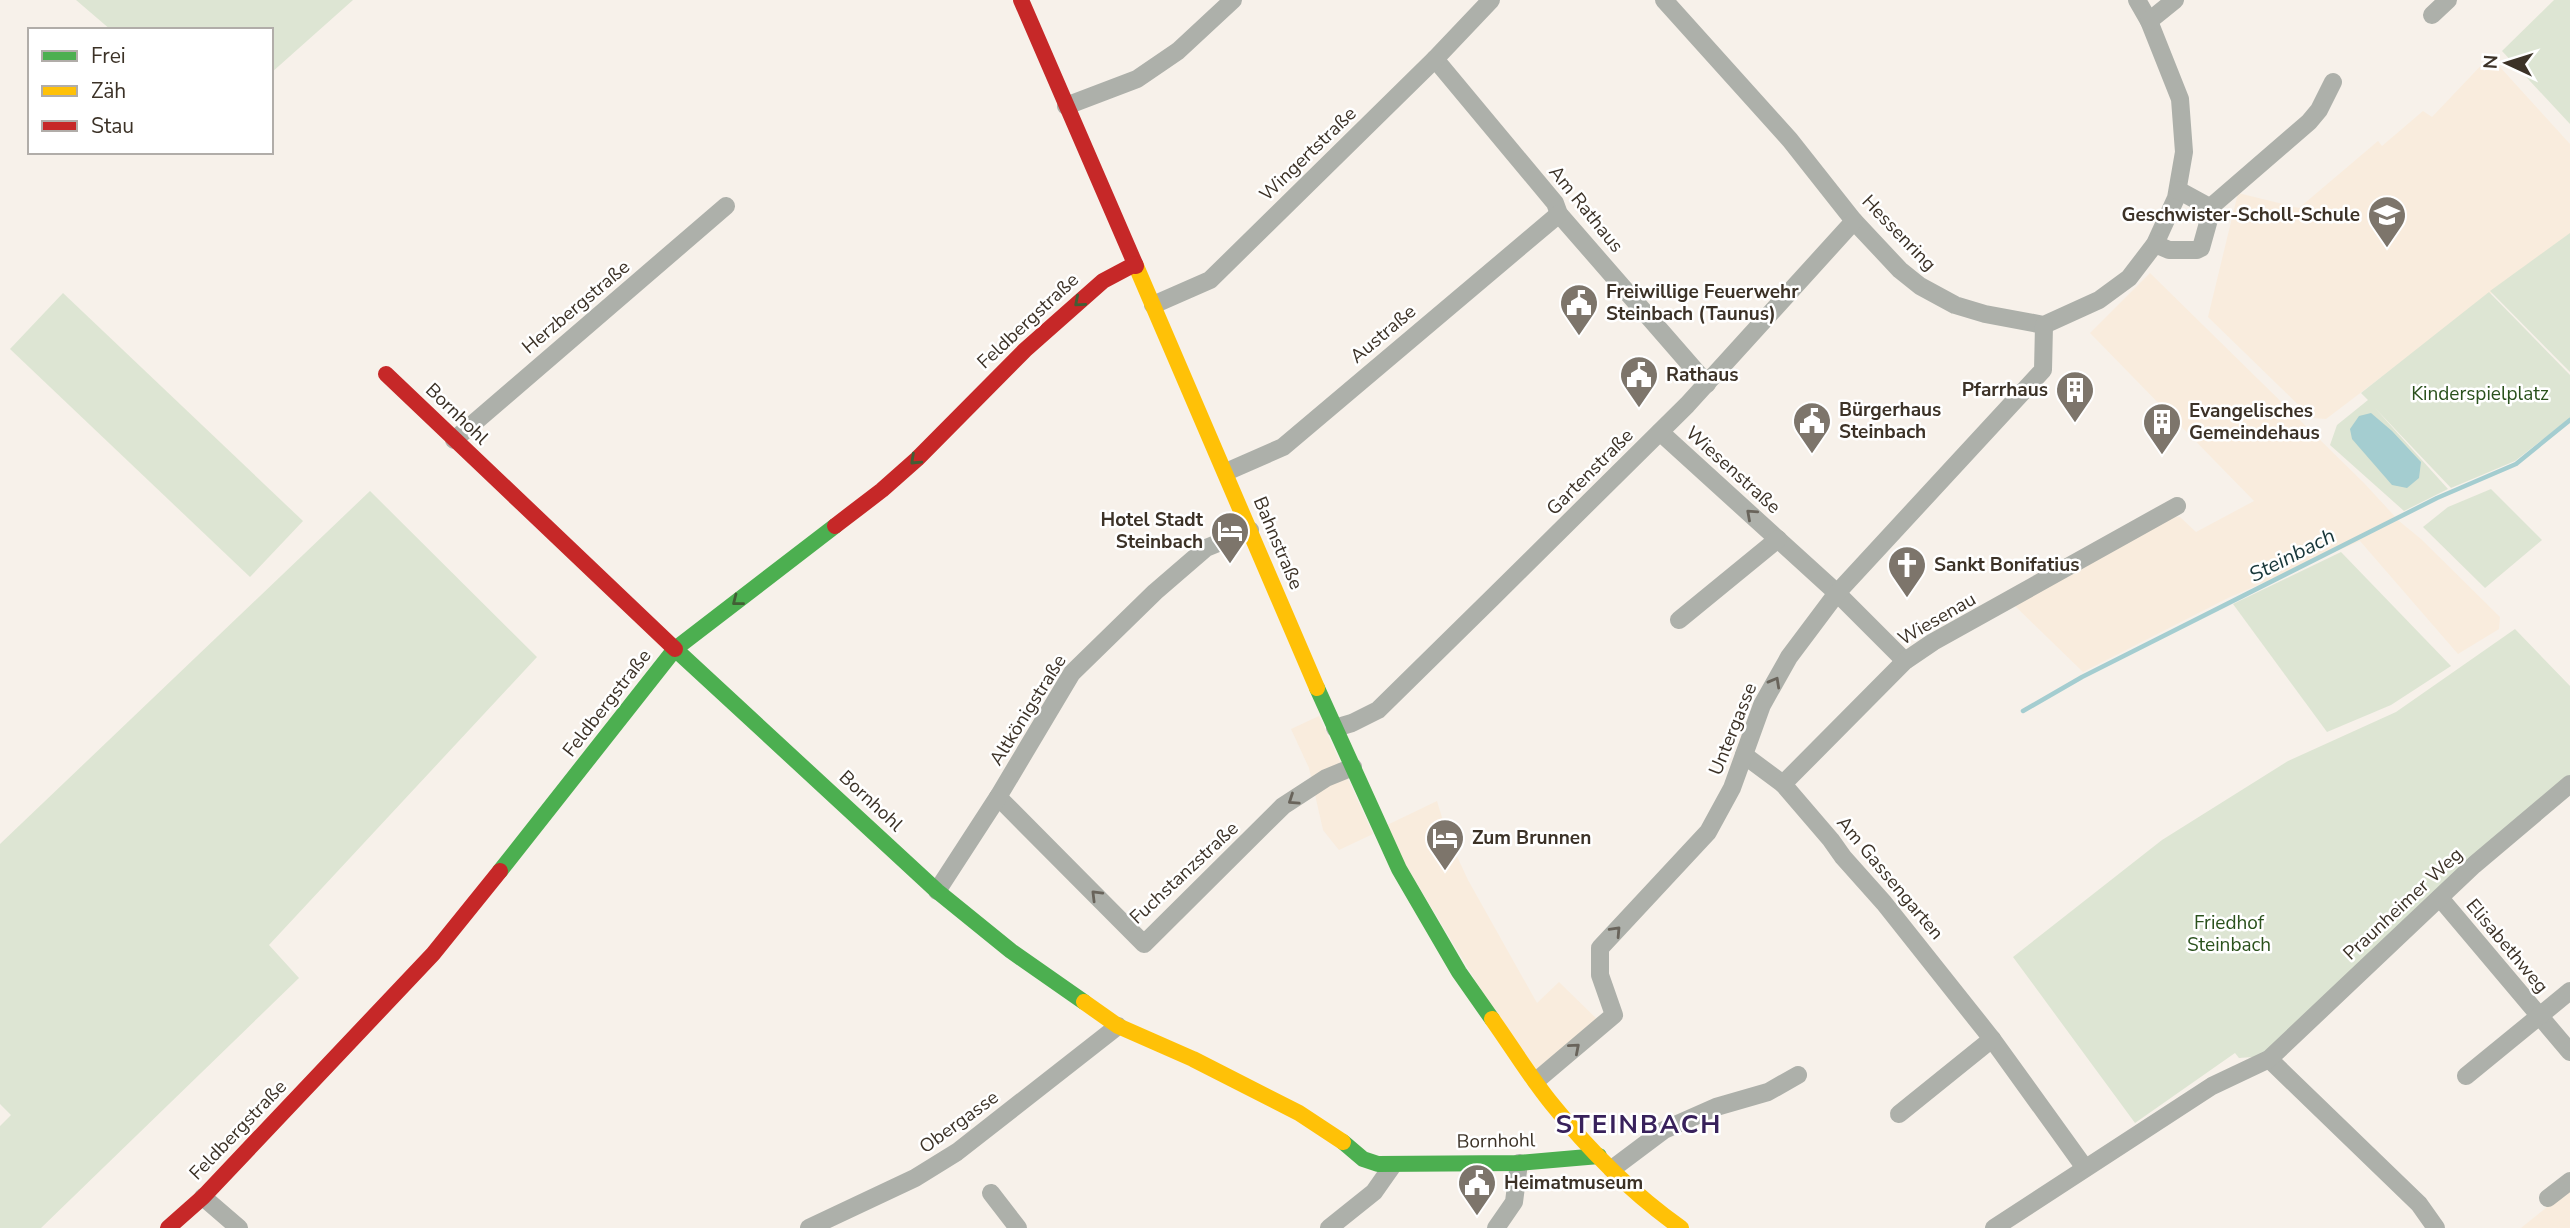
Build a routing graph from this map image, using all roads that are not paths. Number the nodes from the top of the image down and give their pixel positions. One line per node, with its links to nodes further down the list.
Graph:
1 (1021, 0): 12 (street, Bahnstraße)
2 (1233, 0): 12 (street)
3 (1664, 0): 17 (street, Hessenring)
4 (2137, 0): 9 (street)
5 (2175, 0): 9 (street)
6 (2447, 0): 8 (street)
7 (1479, 4): 10 (street, Wingertstraße)
8 (2432, 15)
9 (2149, 21): 13 (street)
10 (1435, 58): 16 (street, Am Rathaus); 20 (street, Wingertstraße)
11 (2333, 82): 15 (street)
12 (1066, 106): 19 (street, Bahnstraße)
13 (2178, 190): 15 (street); 18 (street)
14 (726, 206): 25 (street, Herzbergstraße)
15 (2211, 208): 18 (street)
16 (1559, 214): 23 (street, Am Rathaus); 26 (street, Austraße)
17 (1854, 221): 21 (street, Hessenring); 23 (street, Gartenstraße)
18 (2155, 244): 21 (street)
19 (1135, 264): 20 (street, Bahnstraße); 32 (street, Feldbergstraße, one-way to 32)
20 (1153, 305): 26 (street, Bahnstraße)
21 (2044, 324): 30 (street, Untergasse)
22 (386, 374): 25 (street, Bornhohl)
23 (1707, 384): 24 (street, Gartenstraße)
24 (1660, 432): 29 (street, Wiesenstraße, one-way to 24); 34 (street, Gartenstraße)
25 (454, 440): 32 (street, Bornhohl)
26 (1226, 472): 28 (street, Bahnstraße)
27 (2177, 506): 33 (street, Wiesenau)
28 (1250, 530): 34 (street, Bahnstraße); 39 (street, Altkönigstraße)
29 (1778, 539): 30 (street, Wiesenstraße); 31 (street, Wiesenstraße)
30 (1837, 593): 33 (street, Wiesenstraße); 35 (street, Untergasse, one-way to 30)
31 (1679, 620)
32 (676, 649): 40 (street, Bornhohl); 58 (street, Feldbergstraße)
33 (1905, 661): 38 (street, Wiesenau)
34 (1335, 728): 36 (street, Bahnstraße)
35 (1744, 755): 38 (street, Am Gassengarten); 50 (street, Untergasse, one-way to 35)
36 (1353, 767): 39 (street, Fuchstanzstraße, one-way to 39); 50 (street, Bahnstraße)
37 (2570, 784): 41 (street, Praunheimer Weg)
38 (1783, 785): 45 (street, Am Gassengarten)
39 (998, 797): 40 (street, Altkönigstraße)
40 (937, 891): 44 (street, Bornhohl)
41 (2440, 898): 43 (street, Elisabethweg); 47 (street, Praunheimer Weg)
42 (2570, 991): 43 (street)
43 (2540, 1017): 46 (street, Elisabethweg); 49 (street)
44 (1118, 1026): 54 (street, Bornhohl); 62 (street, Obergasse)
45 (1992, 1039): 51 (street); 55 (street, Am Gassengarten)
46 (2570, 1052)
47 (2269, 1059): 55 (street, Praunheimer Weg); 68 (street)
48 (1798, 1075): 53 (street)
49 (2466, 1076)
50 (1536, 1082): 53 (street, Bahnstraße)
51 (1899, 1114)
52 (1519, 1163): 53 (street, Bornhohl); 54 (street, Bornhohl); 65 (street)
53 (1606, 1163): 66 (street, Bahnstraße)
54 (1393, 1165): 64 (street)
55 (2085, 1168): 67 (street, Praunheimer Weg)
56 (2570, 1181): 59 (street)
57 (990, 1193): 63 (street)
58 (203, 1197): 60 (street, Feldbergstraße); 61 (street)
59 (2548, 1198)
60 (168, 1228)
61 (239, 1228)
62 (809, 1228)
63 (1018, 1228)
64 (1329, 1228)
65 (1496, 1228)
66 (1681, 1228)
67 (1994, 1228)
68 (2436, 1228)

